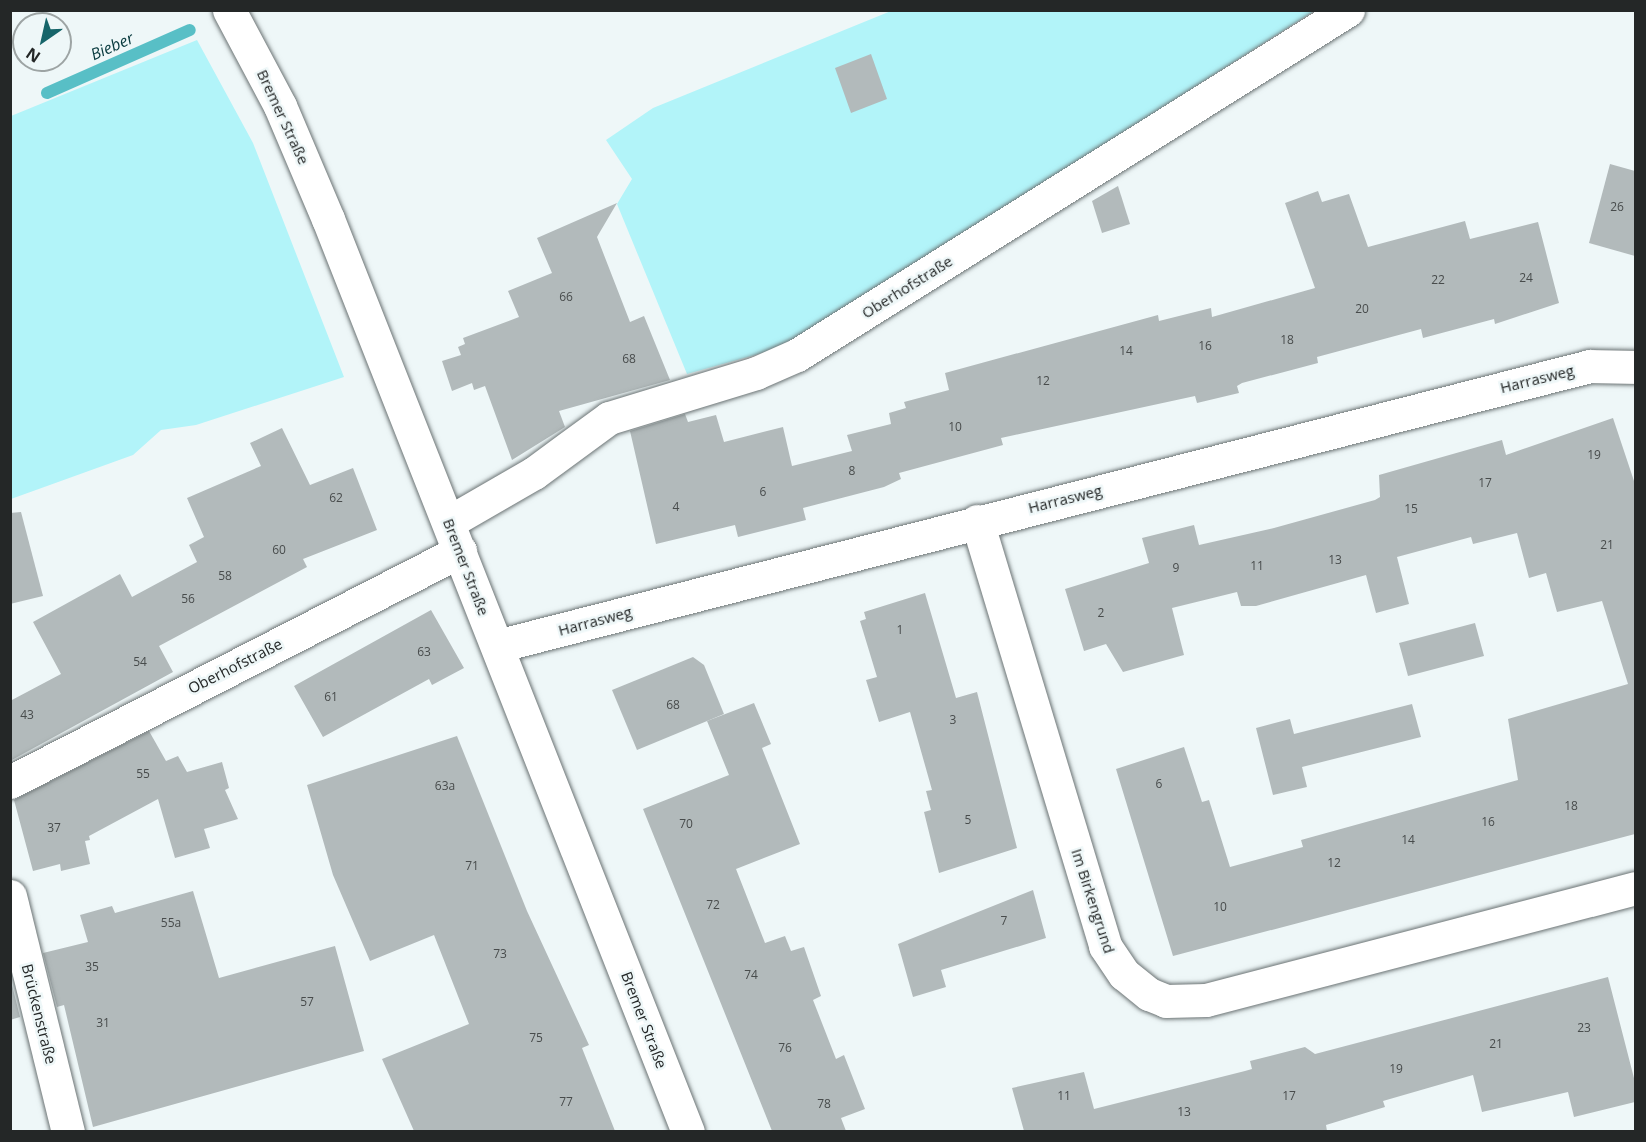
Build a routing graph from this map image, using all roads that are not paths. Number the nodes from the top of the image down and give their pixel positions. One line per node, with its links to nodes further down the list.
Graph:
1 (229, 10): 5 (street, Bremer Straße)
2 (1348, 10): 5 (street, Oberhofstraße)
3 (1635, 367): 4 (street, Harrasweg)
4 (977, 521): 6 (street, Harrasweg); 8 (street, Im Birkengrund)
5 (454, 536): 6 (street, Bremer Straße); 7 (street, Oberhofstraße)
6 (497, 646): 11 (street, Bremer Straße)
7 (10, 782)
8 (1635, 888)
9 (10, 896): 10 (street, Brückenstraße)
10 (68, 1131)
11 (688, 1131)

